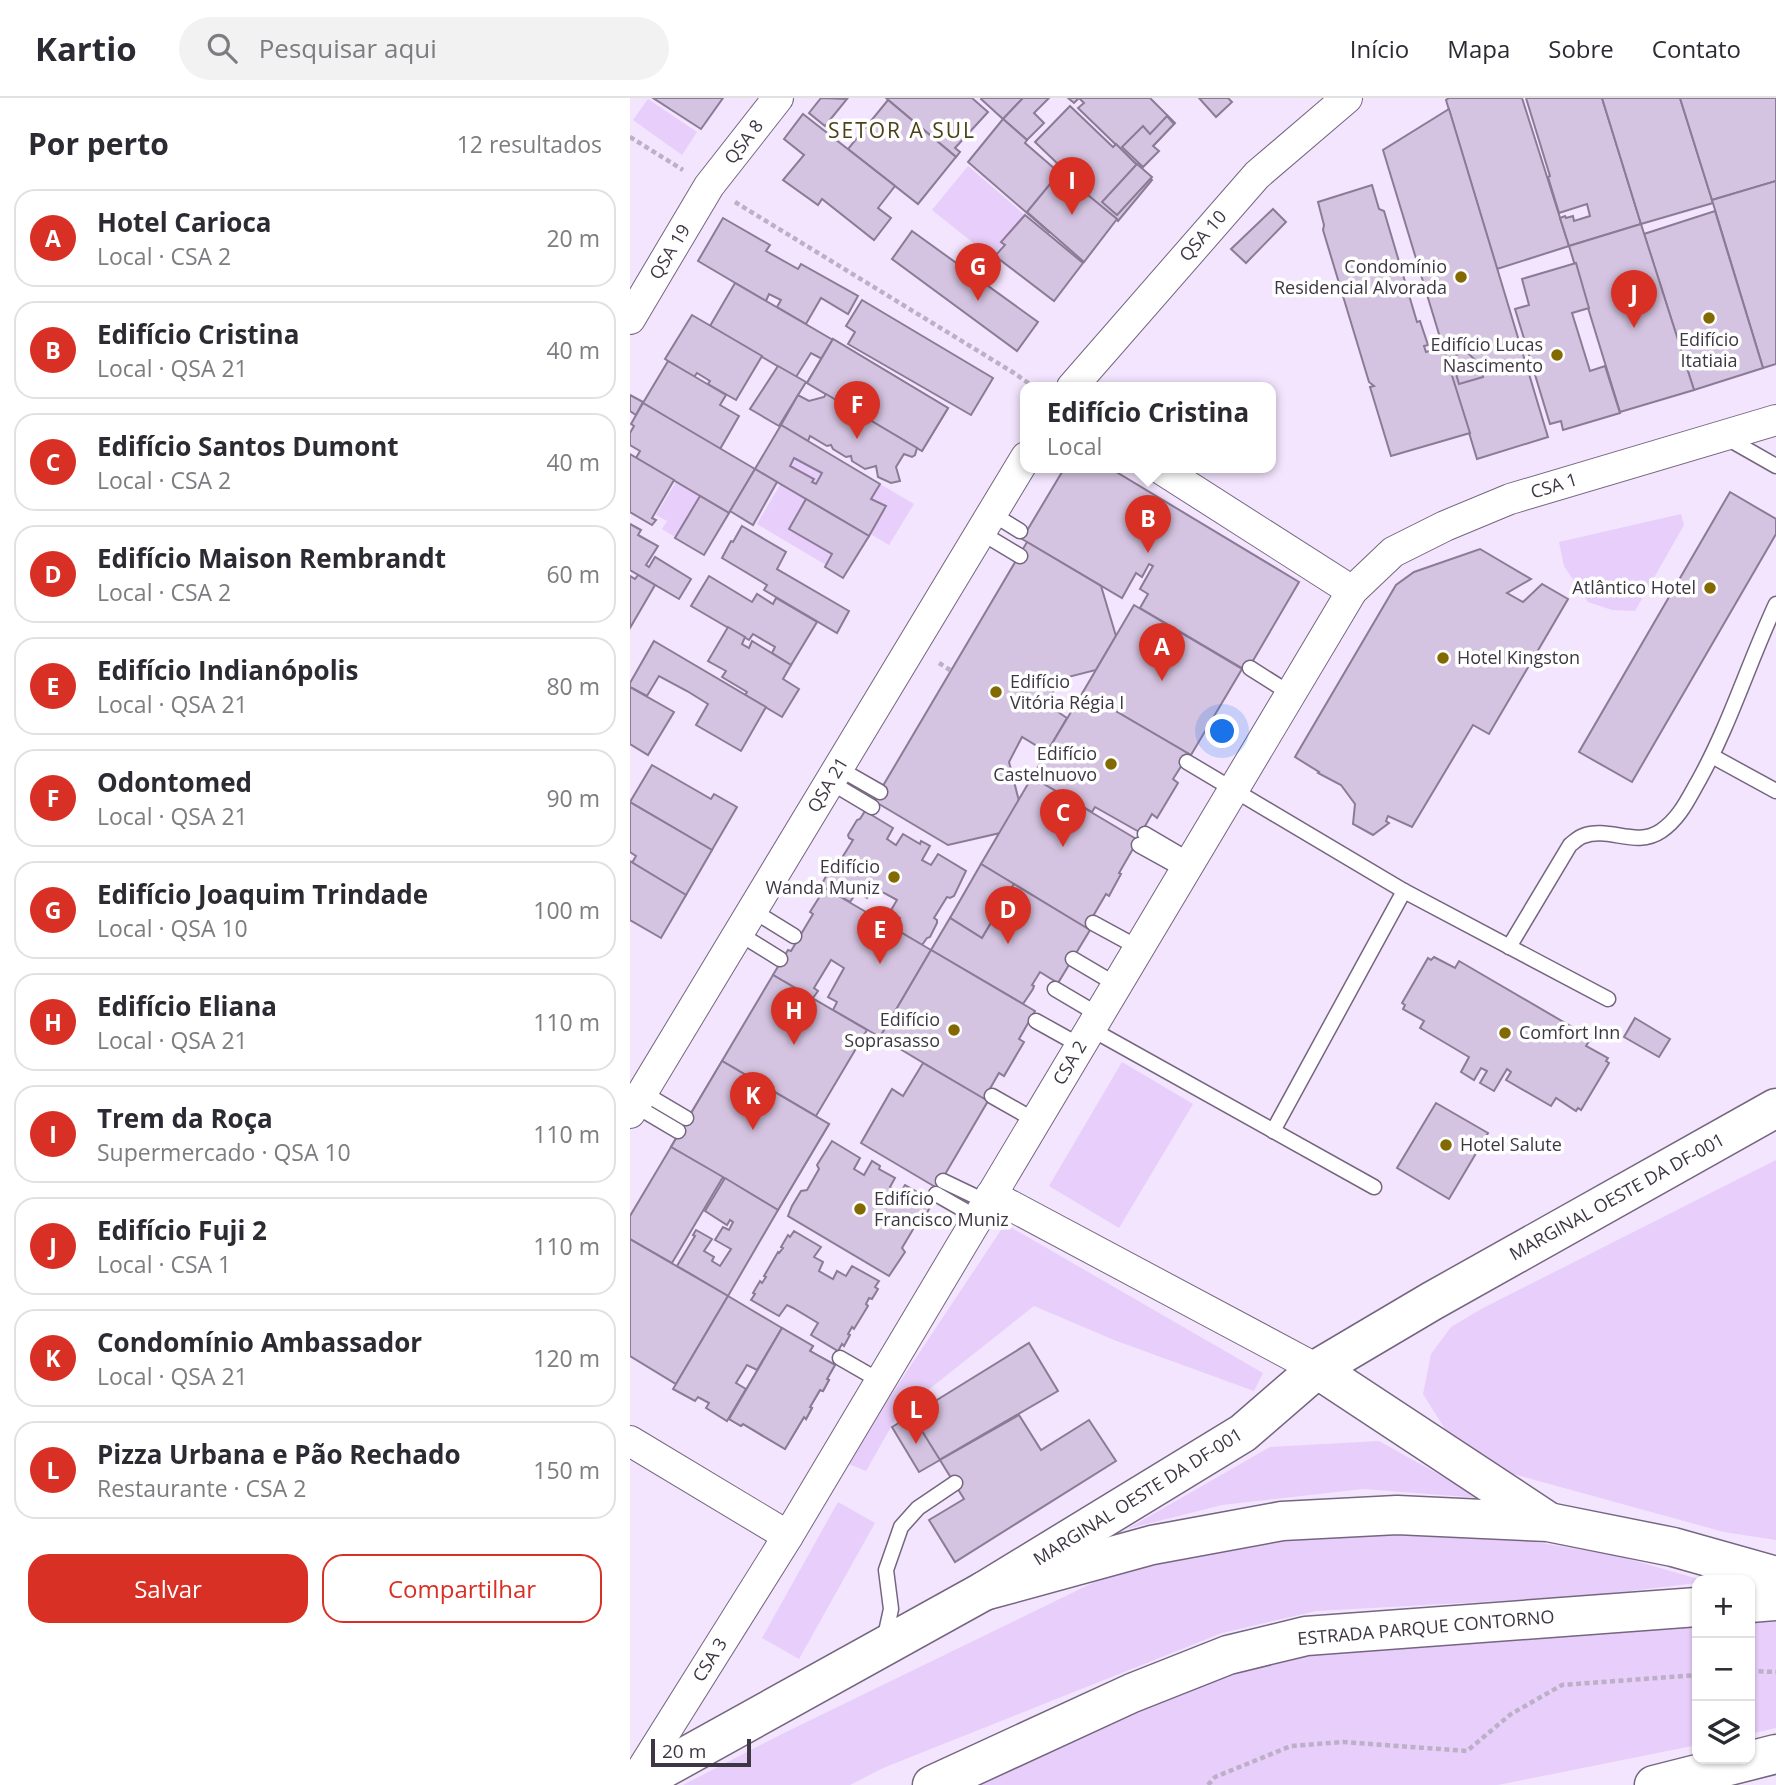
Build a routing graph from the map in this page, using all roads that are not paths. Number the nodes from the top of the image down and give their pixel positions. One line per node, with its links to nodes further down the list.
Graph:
1 (778, 98): 3 (street, QSA 8)
2 (1346, 98): 5 (street, QSA 10)
3 (709, 186): 4 (street, QSA 19)
4 (630, 319)
5 (1076, 382)
6 (1776, 420): 7 (street, CSA 1)
7 (1724, 436): 8 (lane); 14 (street, CSA 1)
8 (1776, 466)
9 (1020, 467): 11 (street, QSA 21)
10 (1167, 473): 14 (street)
11 (986, 523): 12 (lane); 13 (lane); 20 (street, QSA 21)
12 (1020, 531)
13 (1020, 556)
14 (1352, 591): 17 (street, CSA 2)
15 (1776, 604): 18 (lane)
16 (1250, 668): 17 (lane)
17 (1291, 694): 21 (street, CSA 2)
18 (1712, 756): 22 (lane); 31 (lane)
19 (1188, 762): 21 (lane)
20 (834, 775): 23 (lane); 24 (lane); 28 (street, QSA 21)
21 (1234, 789): 26 (street, CSA 2); 27 (lane)
22 (1776, 791)
23 (880, 792)
24 (872, 807)
25 (1142, 839): 26 (lane)
26 (1188, 866): 32 (street, CSA 2)
27 (1404, 891): 31 (lane); 45 (lane)
28 (745, 922): 30 (lane); 33 (lane); 41 (street, QSA 21)
29 (1093, 923): 32 (lane)
30 (794, 936)
31 (1509, 947): 37 (lane)
32 (1139, 948): 35 (street, CSA 2)
33 (780, 959)
34 (1073, 959): 35 (lane)
35 (1117, 985): 39 (street, CSA 2)
36 (1055, 989): 39 (lane)
37 (1608, 999)
38 (1036, 1021): 39 (lane)
39 (1090, 1030): 43 (street, CSA 2); 45 (lane)
40 (992, 1096): 43 (lane)
41 (636, 1103): 44 (lane)
42 (1776, 1108): 51 (main road, MARGINAL OESTE DA DF-001)
43 (1036, 1121): 49 (street, CSA 2)
44 (682, 1125)
45 (1273, 1130): 47 (lane)
46 (943, 1181): 49 (lane)
47 (1374, 1186)
48 (936, 1195): 49 (lane)
49 (985, 1205): 51 (street); 52 (street, CSA 2)
50 (840, 1358): 52 (lane)
51 (1317, 1369): 55 (main road); 58 (main road, MARGINAL OESTE DA DF-001)
52 (880, 1381): 56 (street, CSA 2)
53 (630, 1441): 56 (street)
54 (955, 1483): 62 (lane)
55 (1548, 1521): 57 (main road); 58 (main road)
56 (788, 1536): 64 (street, CSA 3)
57 (1776, 1576)
58 (984, 1591): 62 (main road, MARGINAL OESTE DA DF-001)
59 (1776, 1601): 60 (main road)
60 (1755, 1603)
61 (1692, 1607): 65 (main road, ESTRADA PARQUE CONTORNO)
62 (882, 1647): 64 (main road, MARGINAL OESTE DA DF-001)
63 (1776, 1754): 66 (main road)
64 (633, 1785)
65 (932, 1785)
66 (1654, 1785)

